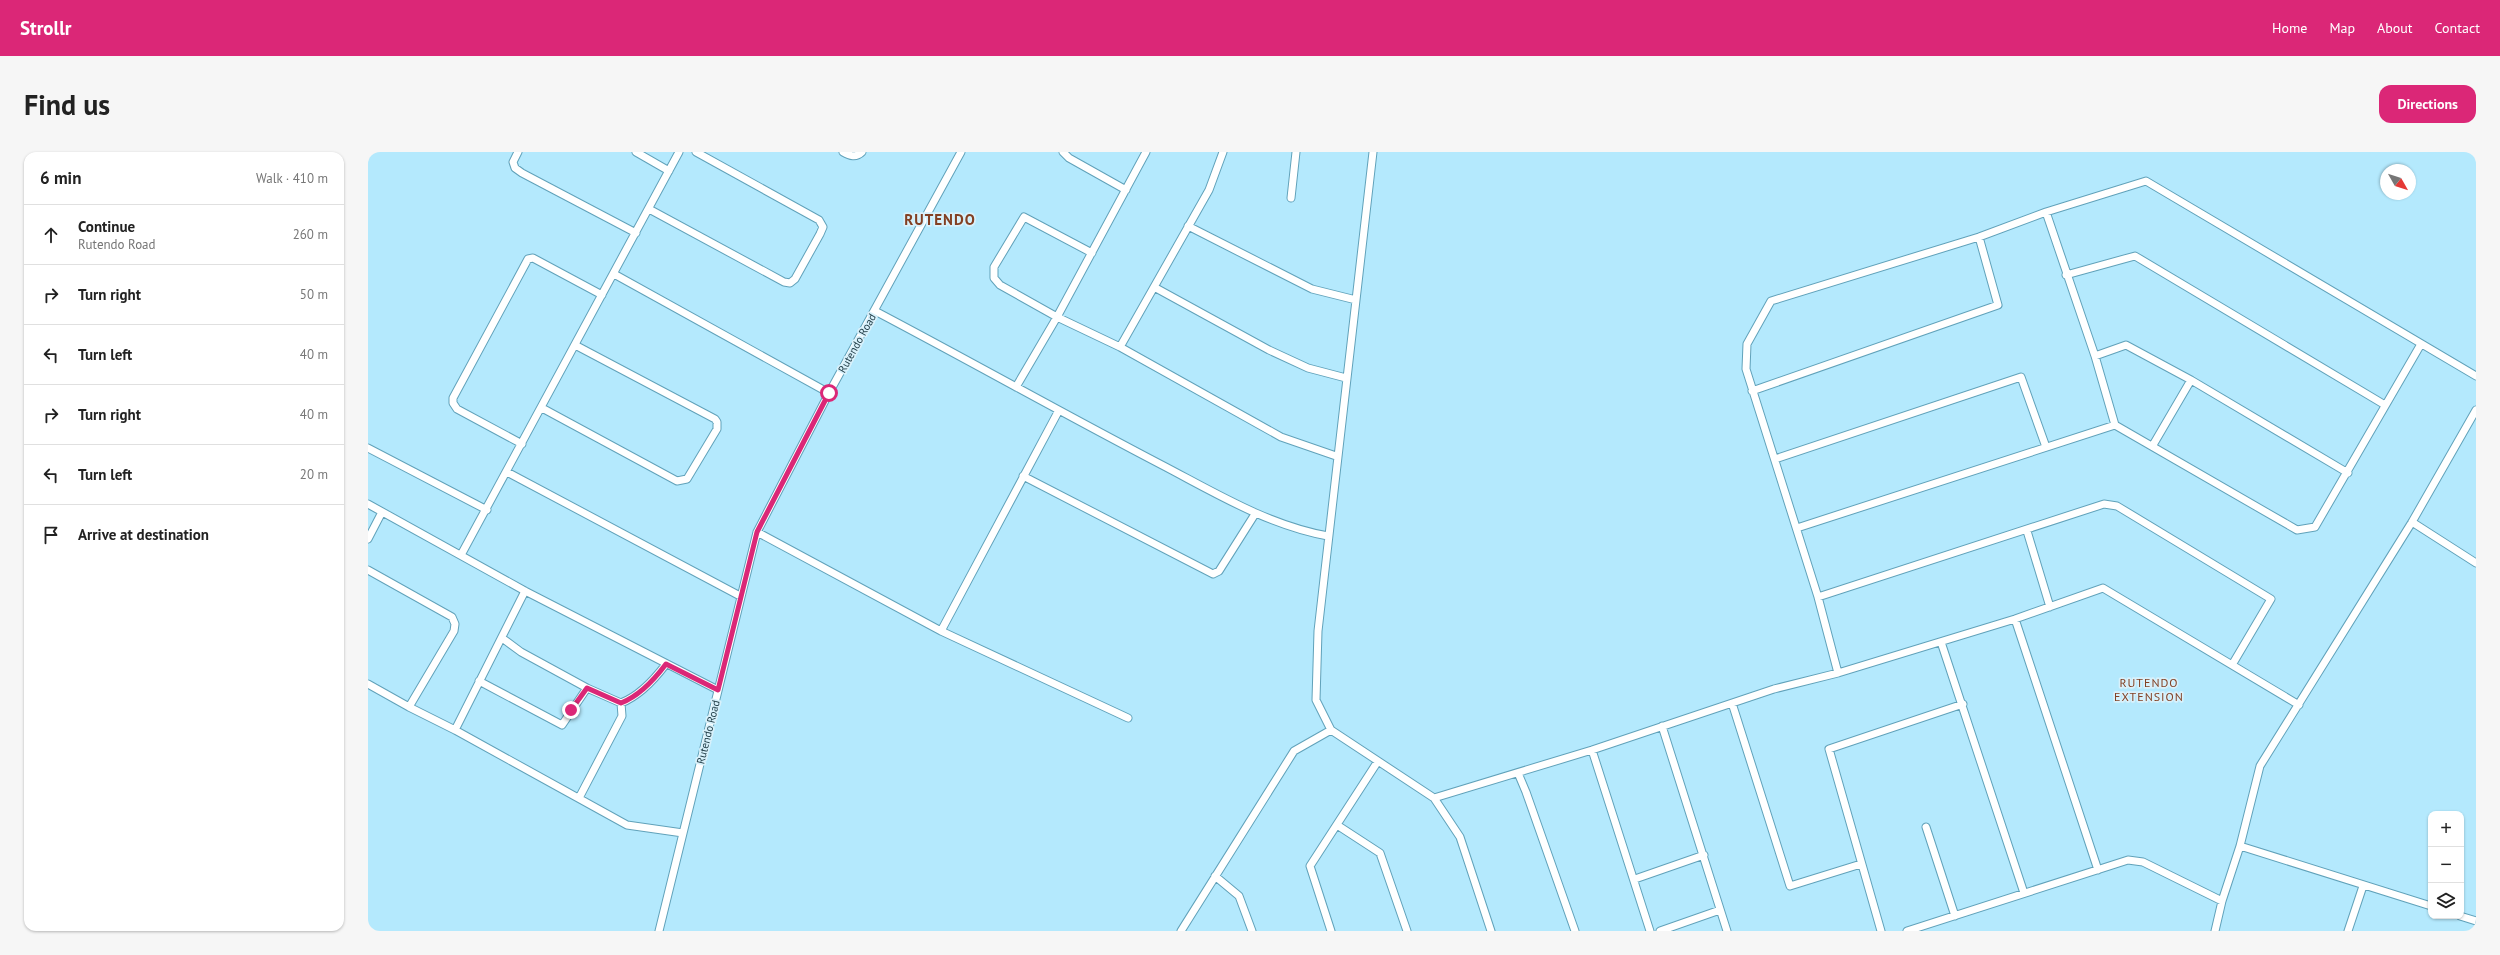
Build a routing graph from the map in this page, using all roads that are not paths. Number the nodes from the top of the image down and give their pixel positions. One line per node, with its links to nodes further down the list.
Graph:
1 (518, 152): 19 (street)
2 (636, 152): 13 (street)
3 (680, 152): 13 (street)
4 (696, 152): 16 (street)
5 (843, 152): 6 (street)
6 (862, 152)
7 (961, 152): 27 (street, Rutendo Road)
8 (1063, 152): 14 (street)
9 (1146, 152): 14 (street)
10 (1223, 152): 18 (street)
11 (1296, 152): 15 (street)
12 (1373, 152): 26 (street)
13 (669, 171): 16 (street)
14 (1126, 190): 21 (street)
15 (1291, 198)
16 (649, 209): 19 (street)
17 (2046, 212): 20 (street); 23 (street); 29 (street)
18 (1188, 226): 24 (street); 26 (street)
19 (636, 233): 22 (street)
20 (1979, 237): 37 (street); 37 (street)
21 (1092, 253): 28 (street); 28 (street)
22 (614, 274): 25 (street); 38 (street)
23 (2066, 275): 32 (street); 39 (street)
24 (1154, 287): 31 (street); 34 (street)
25 (602, 295): 30 (street); 44 (street)
26 (1356, 300): 34 (street)
27 (875, 310): 36 (street); 38 (street, Rutendo Road)
28 (1057, 316): 31 (street); 36 (street)
29 (2422, 344): 33 (street); 39 (street)
30 (575, 345): 40 (street); 40 (street)
31 (1120, 347): 48 (street)
32 (2095, 356): 35 (street); 43 (street)
33 (2476, 376)
34 (1346, 378): 48 (street)
35 (2191, 380): 45 (street); 51 (street)
36 (1016, 387): 42 (street)
37 (1752, 391): 49 (street)
38 (829, 393): 60 (street, Rutendo Road)
39 (2385, 405): 51 (street)
40 (542, 408): 44 (street)
41 (2476, 410): 57 (street)
42 (1058, 412): 52 (street); 56 (street)
43 (2115, 425): 45 (street); 46 (street)
44 (522, 444): 50 (street)
45 (2153, 445): 51 (street)
46 (2046, 447): 49 (street); 58 (street)
47 (368, 448): 54 (street)
48 (1336, 456): 61 (street)
49 (1775, 459): 58 (street)
50 (507, 472): 54 (street); 67 (street)
51 (2348, 473)
52 (1023, 476): 56 (street); 71 (street)
53 (368, 504): 55 (street)
54 (486, 510): 63 (street)
55 (382, 512): 62 (street); 63 (street)
56 (1255, 514): 61 (street)
57 (2412, 522): 64 (street); 84 (street)
58 (1797, 528): 68 (street)
59 (2027, 531): 68 (street); 69 (street); 75 (street)
60 (757, 532): 67 (street, Rutendo Road); 71 (street)
61 (1328, 536): 89 (street)
62 (368, 539)
63 (461, 555): 66 (street)
64 (2476, 563)
65 (368, 570): 85 (street)
66 (525, 591): 72 (street); 74 (street)
67 (740, 596): 80 (street, Rutendo Road)
68 (1818, 596): 76 (street)
69 (2050, 607): 70 (street); 75 (street)
70 (2015, 619): 73 (street); 101 (street)
71 (941, 631): 86 (street)
72 (502, 638): 77 (street); 79 (street)
73 (1941, 642): 76 (street); 83 (street)
74 (666, 664): 80 (street); 81 (street)
75 (2232, 665): 84 (street)
76 (1838, 673): 82 (street)
77 (479, 681): 79 (street); 88 (street)
78 (368, 684): 85 (street)
79 (587, 688): 81 (street)
80 (718, 690): 97 (street, Rutendo Road)
81 (621, 703): 93 (street)
82 (1732, 703): 87 (street); 100 (street)
83 (1963, 704): 100 (street); 105 (street)
84 (2299, 705): 98 (street)
85 (409, 707): 88 (street)
86 (1128, 718)
87 (1662, 726): 90 (street); 99 (street)
88 (455, 730): 93 (street)
89 (1330, 730): 91 (street); 102 (street)
90 (1592, 750): 92 (street); 103 (street)
91 (1378, 761): 94 (street); 95 (street)
92 (1518, 773): 94 (street); 118 (street)
93 (579, 798): 97 (street)
94 (1434, 798): 117 (street)
95 (1337, 826): 115 (street); 116 (street)
96 (1926, 827): 109 (street)
97 (684, 833): 112 (street, Rutendo Road)
98 (2240, 846): 104 (street); 106 (street)
99 (1704, 855): 103 (street); 108 (street)
100 (1861, 864): 122 (street)
101 (2098, 870): 105 (street); 106 (street)
102 (1215, 876): 113 (street); 114 (street)
103 (1635, 879): 119 (street)
104 (2363, 886): 107 (street); 125 (street)
105 (2024, 893): 109 (street)
106 (2222, 901): 124 (street)
107 (2428, 905)
108 (1720, 910): 120 (street); 121 (street)
109 (1956, 916): 123 (street)
110 (2464, 917): 111 (street)
111 (2476, 921)
112 (659, 931)
113 (1180, 931)
114 (1252, 931)
115 (1331, 931)
116 (1407, 931)
117 (1491, 931)
118 (1574, 931)
119 (1650, 931)
120 (1660, 931)
121 (1727, 931)
122 (1881, 931)
123 (1907, 931)
124 (2215, 931)
125 (2348, 931)

